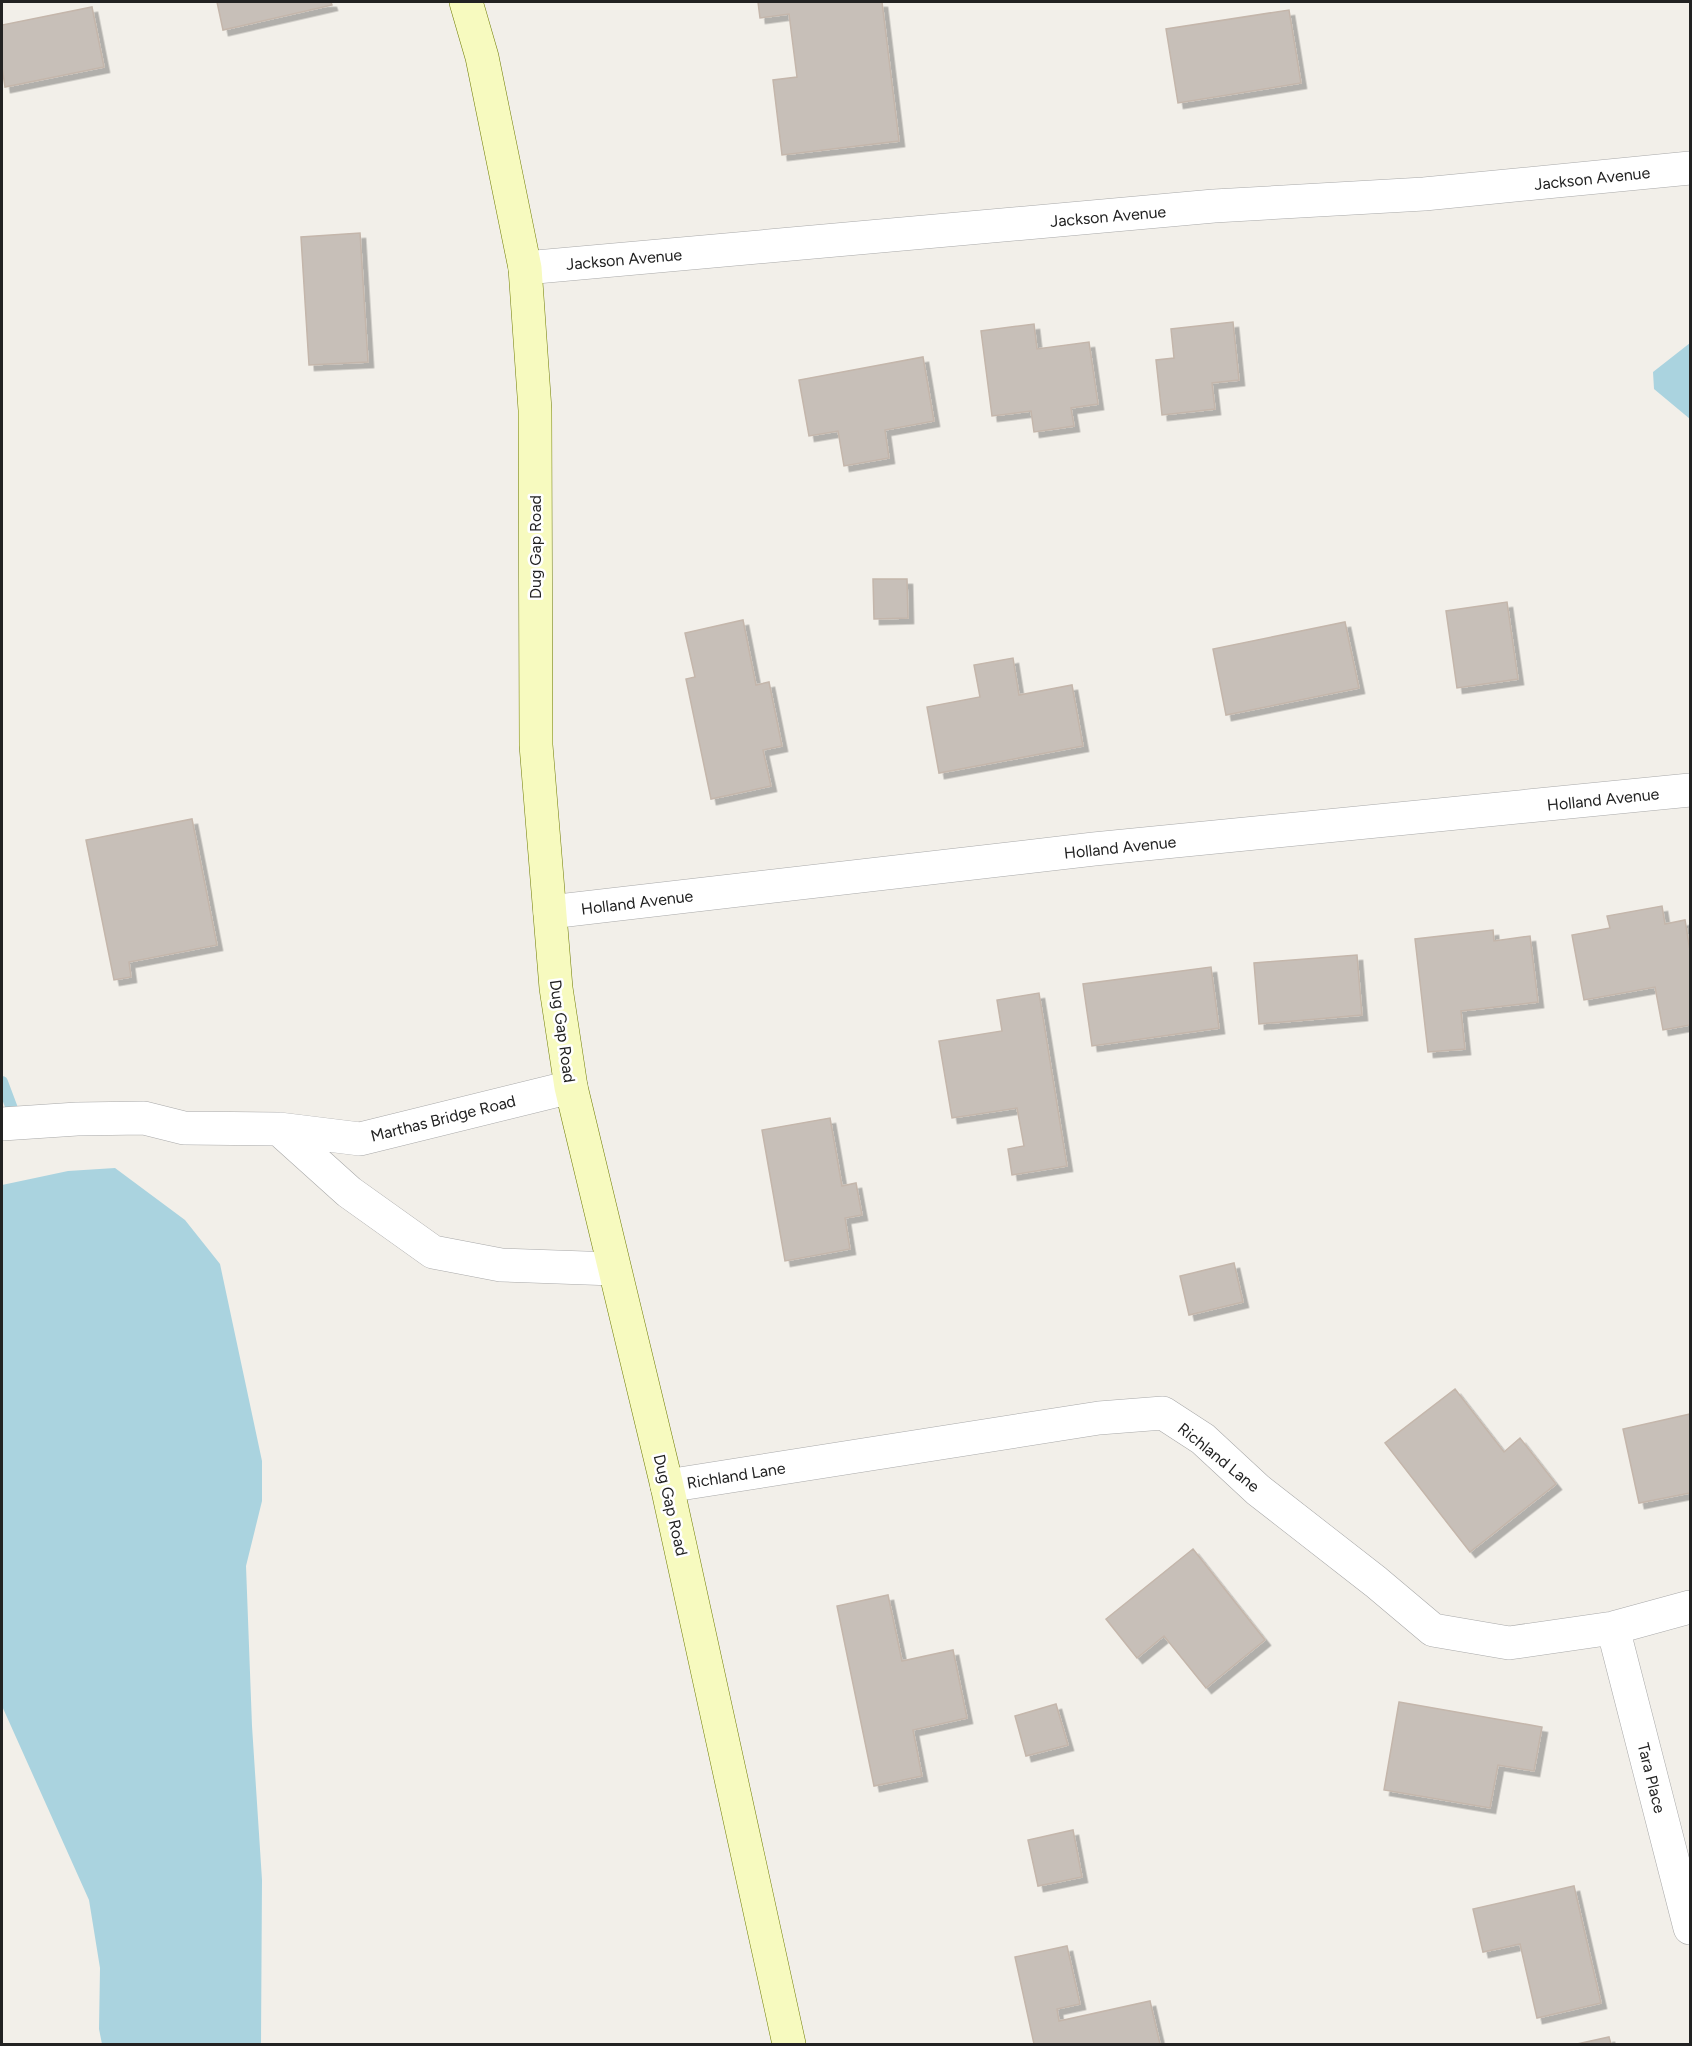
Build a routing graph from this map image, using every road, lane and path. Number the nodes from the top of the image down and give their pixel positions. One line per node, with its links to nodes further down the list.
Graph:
1 (466, 2): 3 (street, Dug Gap Road)
2 (1690, 168): 3 (street, Jackson Avenue)
3 (525, 268): 5 (street, Dug Gap Road)
4 (1690, 790): 5 (street, Holland Avenue)
5 (550, 912): 6 (street, Dug Gap Road)
6 (571, 1087): 8 (street, Marthas Bridge Road); 9 (street, Dug Gap Road)
7 (2, 1124): 8 (street, Marthas Bridge Road)
8 (279, 1129): 9 (street)
9 (614, 1269): 10 (street, Dug Gap Road)
10 (667, 1486): 12 (street, Richland Lane); 14 (street, Dug Gap Road)
11 (1690, 1607): 12 (street, Richland Lane)
12 (1613, 1628): 13 (street, Tara Place)
13 (1690, 1928)
14 (789, 2044)

